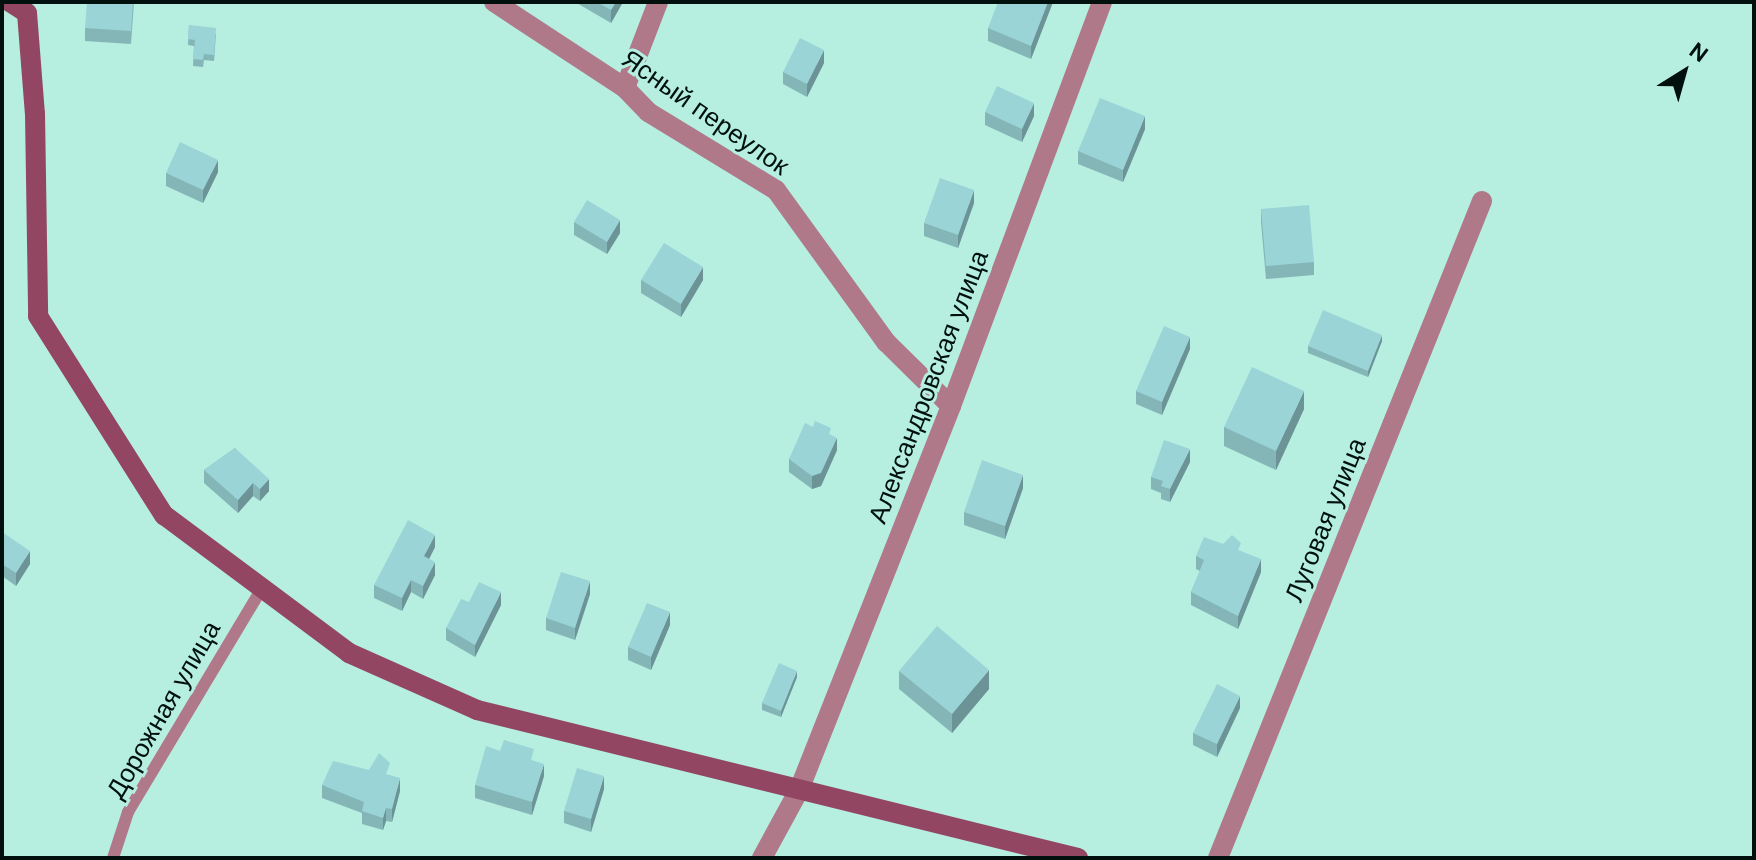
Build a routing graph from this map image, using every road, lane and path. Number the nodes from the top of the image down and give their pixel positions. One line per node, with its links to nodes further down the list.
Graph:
1 (494, 2): 5 (street, Ясный переулок)
2 (658, 2): 5 (street)
3 (1102, 2): 7 (street, Александровская улица)
4 (23, 6): 8 (street)
5 (625, 88): 7 (street, Ясный переулок)
6 (1482, 201): 13 (street, Луговая улица)
7 (951, 406): 9 (street, Александровская улица)
8 (262, 588): 9 (street); 10 (lane, Дорожная улица)
9 (799, 790): 11 (street, Александровская улица); 12 (street)
10 (113, 858)
11 (762, 858)
12 (1078, 858)
13 (1218, 858)

